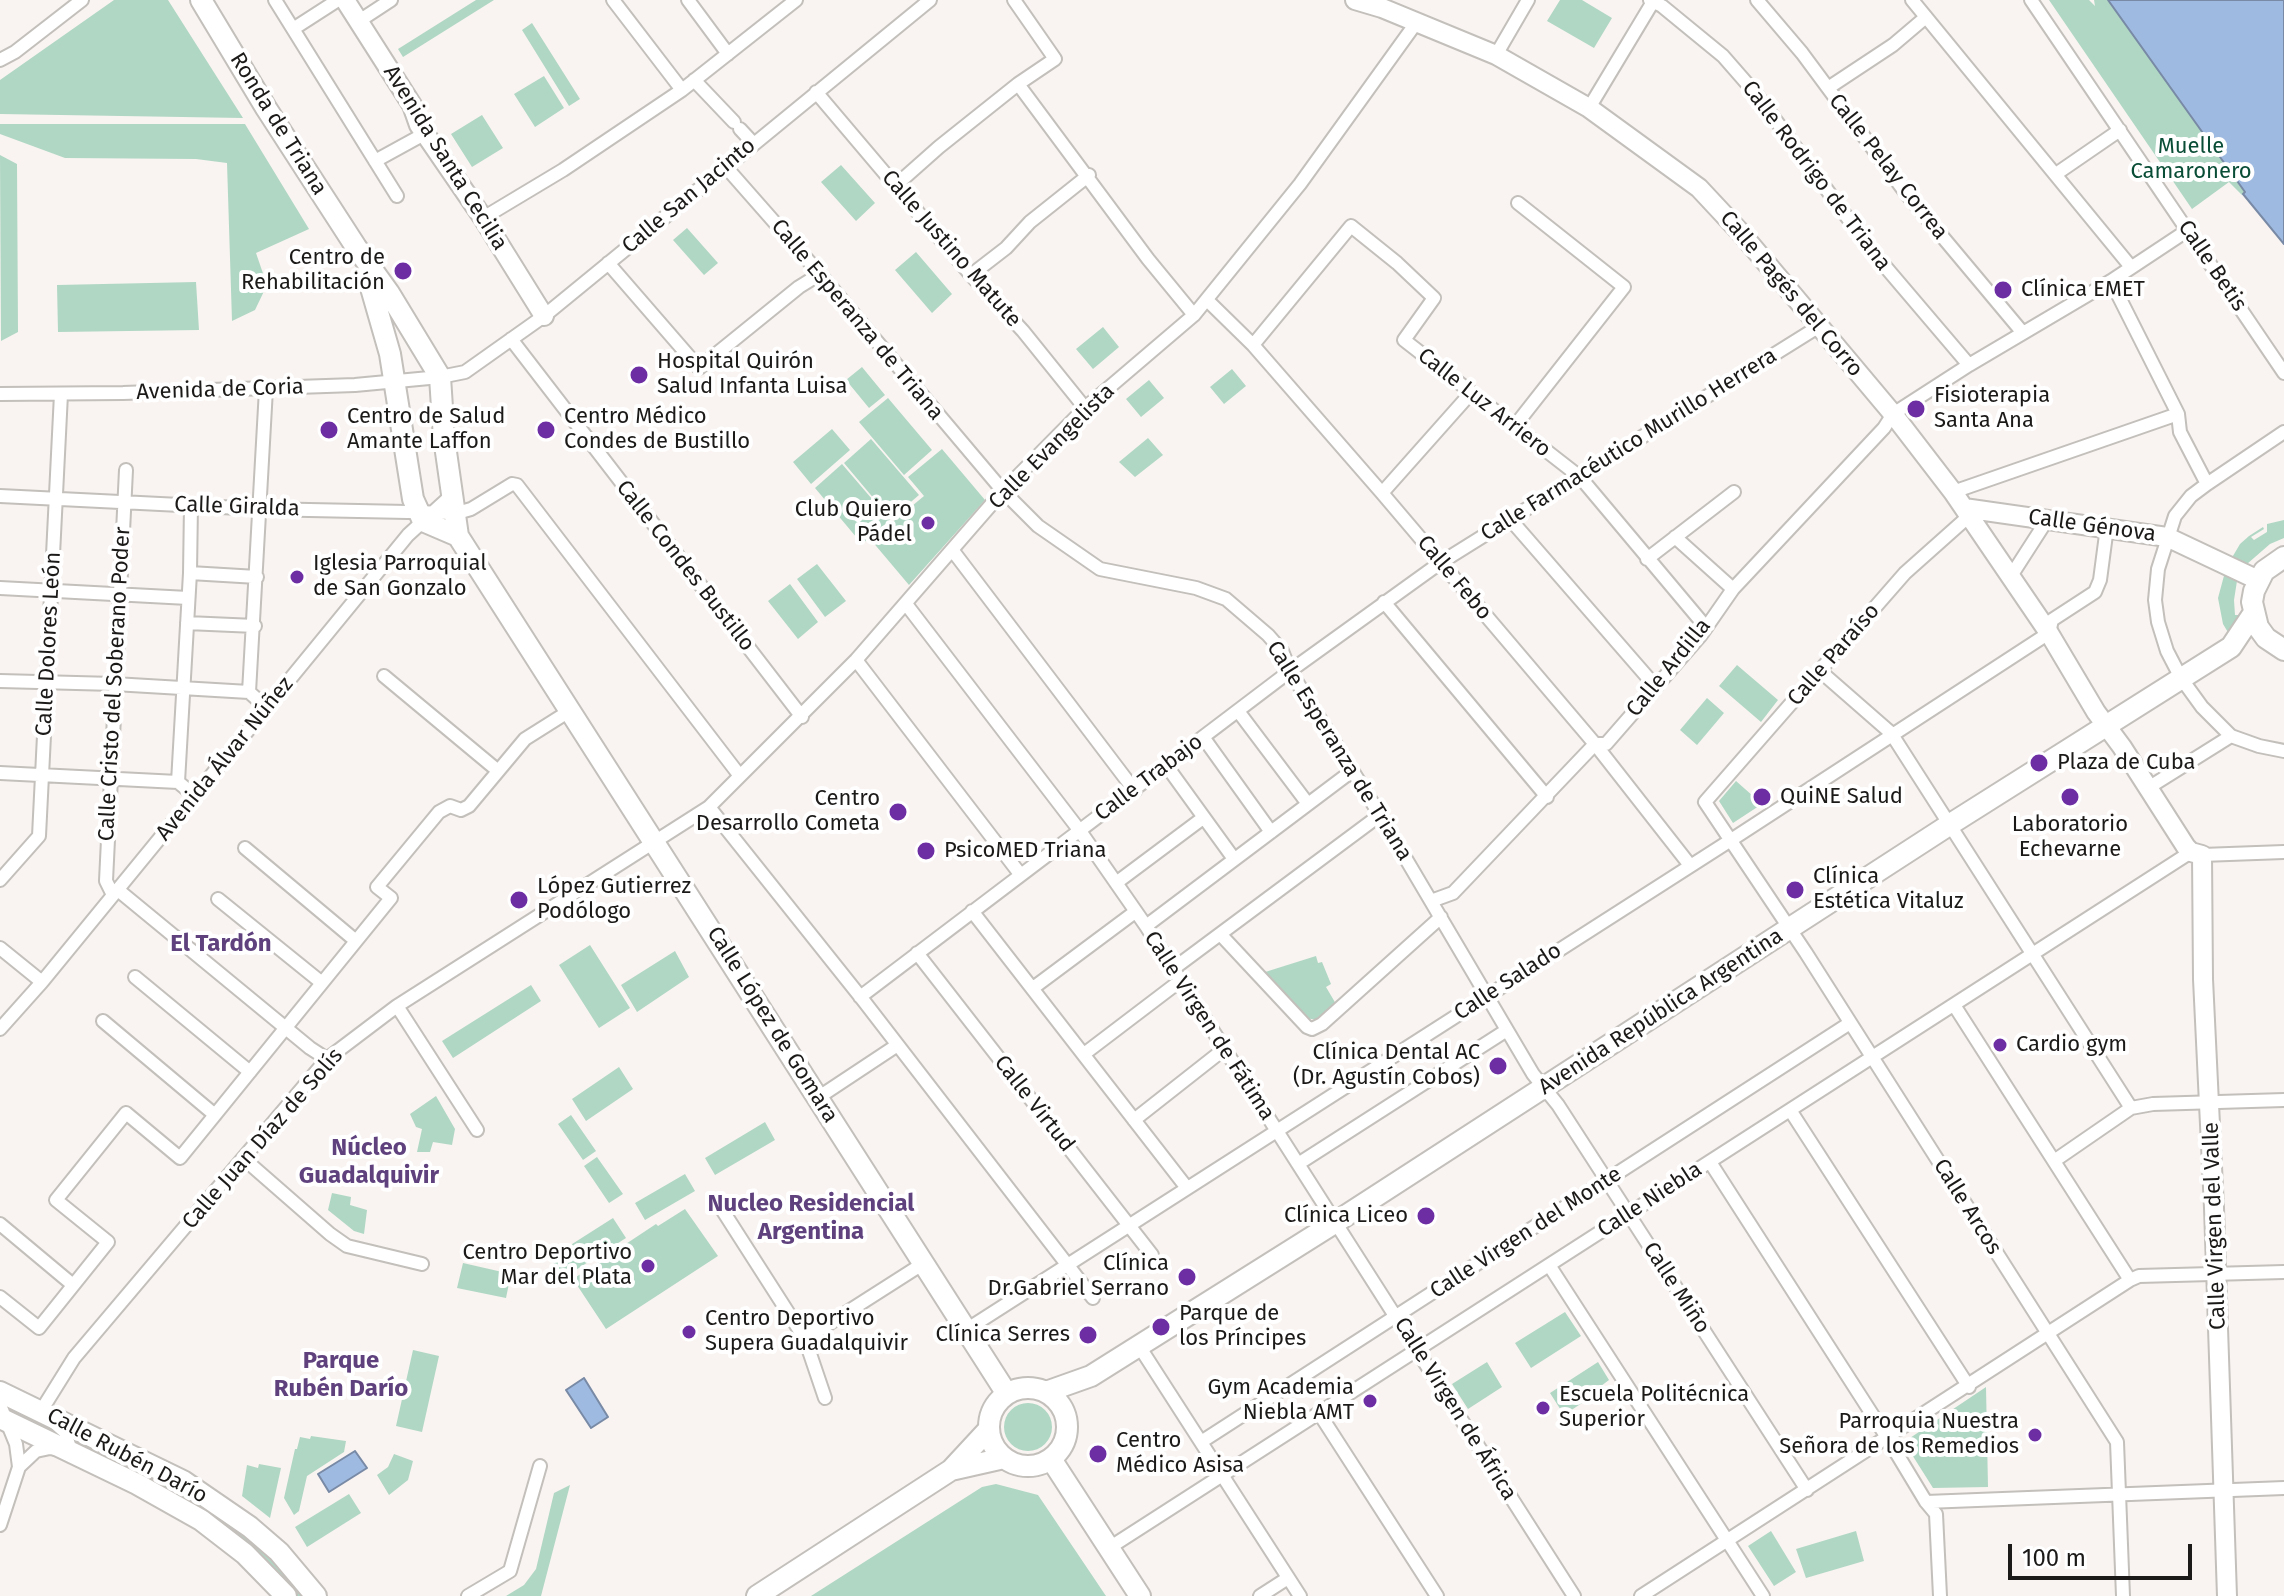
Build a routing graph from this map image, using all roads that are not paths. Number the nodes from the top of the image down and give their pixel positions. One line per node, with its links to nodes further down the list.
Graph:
1 (201, 0): 43 (main road, Ronda de Triana)
2 (275, 0): 21 (street)
3 (338, 0): 21 (street)
4 (345, 0): 19 (main road, Avenida Santa Cecilia)
5 (391, 0): 19 (street)
6 (613, 0): 28 (street)
7 (688, 0): 22 (street)
8 (796, 0): 22 (street)
9 (1014, 0): 26 (street)
10 (1355, 0): 20 (main road, Calle Pagés del Corro)
11 (1528, 0): 23 (street)
12 (1652, 0): 30 (street); 57 (street, Calle Rodrigo de Triana)
13 (1757, 0): 27 (street, Calle Pelay Correa)
14 (2031, 0): 31 (street, Calle Betis)
15 (926, 1): 29 (street, Calle San Jacinto)
16 (1917, 2): 18 (street)
17 (73, 3): 24 (street)
18 (1926, 17): 27 (street); 36 (street)
19 (359, 21): 32 (main road, Avenida Santa Cecilia)
20 (1416, 23): 23 (main road, Calle Pagés del Corro); 50 (street, Calle Evangelista)
21 (293, 29): 34 (street)
22 (728, 54): 25 (street)
23 (1496, 55): 30 (main road, Calle Pagés del Corro)
24 (0, 60)
25 (694, 80): 28 (street); 33 (street)
26 (1018, 84): 37 (street); 38 (street)
27 (1828, 88): 54 (street, Calle Pelay Correa)
28 (682, 90): 41 (street)
29 (816, 92): 33 (street, Calle San Jacinto); 38 (street, Calle Justino Matute)
30 (1589, 108): 53 (main road, Calle Pagés del Corro)
31 (2120, 130): 36 (street); 42 (street, Calle Betis)
32 (426, 133): 34 (street); 41 (main road, Avenida Santa Cecilia)
33 (753, 143): 35 (street, Calle San Jacinto)
34 (375, 161): 39 (street)
35 (725, 166): 44 (street, Calle San Jacinto); 46 (street, Calle Esperanza de Triana)
36 (2056, 174): 45 (street)
37 (1089, 175): 47 (street); 51 (street)
38 (895, 186): 47 (street, Calle Justino Matute)
39 (397, 196)
40 (1518, 203): 68 (street)
41 (483, 218): 52 (main road, Avenida Santa Cecilia)
42 (2188, 230): 45 (street, Calle Ardilla); 58 (street, Calle Betis)
43 (356, 247): 48 (main road, Ronda de Triana); 59 (main road, Ronda de Triana)
44 (608, 263): 46 (street); 52 (street, Calle San Jacinto)
45 (2131, 267): 49 (street, Calle Ardilla)
46 (820, 274): 73 (street, Calle Esperanza de Triana)
47 (971, 275): 65 (street, Calle Justino Matute)
48 (369, 278): 59 (street, Ronda de Triana); 60 (main road, Ronda de Triana)
49 (2111, 281): 54 (street, Calle Ardilla); 67 (street)
50 (1207, 300): 51 (street, Calle Evangelista); 56 (street, Calle Febo)
51 (1194, 315): 65 (street, Calle Evangelista)
52 (544, 316): 55 (street, Calle San Jacinto)
53 (1818, 327): 66 (main road, Calle Pagés del Corro); 71 (street, Calle Farmacéutico Murillo Herrera)
54 (2023, 333): 57 (street, Calle Ardilla)
55 (511, 339): 59 (street, Calle San Jacinto); 127 (street, Calle Condes Bustillo)
56 (1253, 345): 64 (street, Calle Luz Arriero); 76 (street, Calle Febo)
57 (1969, 365): 66 (street, Calle Ardilla)
58 (2284, 373)
59 (438, 378): 60 (street, Avenida de Coria); 80 (main road)
60 (395, 382): 61 (street, Avenida de Coria); 84 (main road, Ronda de Triana)
61 (266, 389): 63 (street, Avenida de Coria); 82 (street)
62 (0, 394): 63 (street, Avenida de Coria)
63 (61, 394): 78 (street, Calle Dolores León)
64 (1470, 394): 68 (street, Calle Luz Arriero); 76 (street)
65 (1085, 408): 73 (street, Calle Evangelista)
66 (1893, 414): 75 (main road, Calle Pagés del Corro); 100 (street, Calle Ardilla)
67 (2178, 414): 72 (street); 75 (street)
68 (1514, 427): 71 (street, Calle Luz Arriero)
69 (2284, 432): 72 (street)
70 (126, 470): 79 (street, Calle Cristo del Soberano Poder)
71 (1580, 477): 85 (street, Calle Farmacéutico Murillo Herrera); 93 (street, Calle Luz Arriero)
72 (2207, 484): 90 (street)
73 (1003, 491): 91 (street, Calle Evangelista); 114 (street, Calle Esperanza de Triana)
74 (1734, 492): 89 (street)
75 (1953, 492): 83 (main road, Calle Pagés del Corro)
76 (1382, 493): 94 (street, Calle Febo)
77 (0, 496): 78 (street, Calle Giralda)
78 (56, 499): 79 (street, Calle Giralda); 101 (street, Calle Dolores León)
79 (124, 503): 81 (street, Calle Giralda); 102 (street, Calle Cristo del Soberano Poder)
80 (455, 504): 84 (street, Avenida Álvar Núñez); 84 (street, Calle Giralda); 88 (main road); 139 (street)
81 (191, 505): 82 (street, Calle Giralda); 95 (street)
82 (260, 509): 84 (street, Calle Giralda); 97 (street)
83 (1967, 512): 86 (main road, Calle Génova); 96 (main road, Calle Pagés del Corro); 115 (street, Calle Paraíso)
84 (424, 515): 88 (main road); 124 (street, Avenida Álvar Núñez)
85 (1510, 519): 94 (street, Calle Farmacéutico Murillo Herrera); 121 (street)
86 (2047, 520): 87 (main road, Calle Génova); 96 (street)
87 (2107, 527): 90 (main road, Calle Génova); 110 (street, Calle Salado)
88 (458, 536): 125 (main road, Calle López de Gomara)
89 (1675, 537): 93 (street); 100 (street)
90 (2167, 537): 98 (main road, Calle Génova); 117 (street)
91 (953, 551): 105 (street, Calle Evangelista); 143 (street)
92 (2284, 557): 98 (main road)
93 (1647, 559): 109 (street, Calle Luz Arriero)
94 (1440, 563): 104 (street, Calle Trabajo); 132 (street, Calle Febo)
95 (190, 573): 97 (street); 103 (street)
96 (2011, 576): 110 (main road, Calle Pagés del Corro)
97 (257, 577): 108 (street)
98 (2258, 580): 106 (main road)
99 (0, 588): 101 (street)
100 (1733, 589): 109 (street, Calle Ardilla)
101 (52, 591): 102 (street); 119 (street, Calle Dolores León)
102 (119, 594): 103 (street); 120 (street, Calle Cristo del Soberano Poder)
103 (188, 598): 107 (street)
104 (1384, 602): 114 (street, Calle Trabajo); 145 (street)
105 (906, 604): 113 (street, Calle Evangelista); 152 (street, Calle Virgen de Fátima)
106 (2253, 614): 111 (main road); 112 (main road)
107 (187, 623): 108 (street); 122 (street)
108 (255, 626): 123 (street)
109 (1705, 626): 121 (street, Calle Ardilla)
110 (2049, 633): 128 (main road, Calle Pagés del Corro); 129 (street, Calle Salado)
111 (2231, 647): 112 (main road); 117 (main road, Avenida República Argentina)
112 (2280, 648)
113 (856, 660): 127 (street, Calle Evangelista); 161 (street)
114 (1290, 671): 126 (street, Calle Trabajo); 136 (street, Calle Esperanza de Triana)
115 (1820, 671): 129 (street); 146 (street, Calle Paraíso)
116 (384, 676): 135 (street)
117 (2181, 678): 128 (main road, Avenida República Argentina); 130 (street)
118 (0, 681): 119 (street)
119 (47, 683): 120 (street); 138 (street, Calle Dolores León)
120 (114, 684): 122 (street); 140 (street, Calle Cristo del Soberano Poder)
121 (1656, 687): 132 (street, Calle Ardilla)
122 (183, 690): 123 (street); 141 (street)
123 (249, 692): 124 (street)
124 (267, 708): 144 (street, Avenida Álvar Núñez)
125 (571, 710): 135 (street); 155 (main road, Calle López de Gomara)
126 (1238, 711): 131 (street, Calle Trabajo); 147 (street)
127 (802, 717): 139 (street, Calle Evangelista)
128 (2107, 725): 142 (main road, Calle Pagés del Corro); 151 (main road, Avenida República Argentina)
129 (1891, 733): 151 (street); 154 (street, Calle Salado)
130 (2231, 736): 133 (street); 142 (street)
131 (1203, 737): 134 (street, Calle Trabajo); 153 (street)
132 (1595, 744): 145 (street, Calle Ardilla); 160 (street, Calle Febo)
133 (2284, 751)
134 (1166, 765): 143 (street, Calle Trabajo); 150 (street)
135 (497, 770): 173 (street)
136 (1352, 771): 147 (street); 149 (street, Calle Esperanza de Triana)
137 (0, 773): 138 (street)
138 (42, 776): 140 (street); 162 (street, Calle Dolores León)
139 (740, 776): 148 (street, Calle Evangelista)
140 (110, 779): 141 (street); 164 (street, Calle Cristo del Soberano Poder)
141 (178, 782): 144 (street)
142 (2148, 788): 158 (main road, Calle Pagés del Corro)
143 (1135, 791): 152 (street, Calle Trabajo)
144 (195, 796): 164 (street, Avenida Álvar Núñez)
145 (1547, 797): 166 (street, Calle Ardilla)
146 (1705, 802): 154 (street, Calle Arcos)
147 (1308, 804): 153 (street)
148 (709, 807): 155 (street, Calle Evangelista); 183 (street)
149 (1380, 815): 166 (street, Calle Esperanza de Triana); 172 (street)
150 (1203, 818): 159 (street); 163 (street)
151 (1949, 825): 171 (main road, Avenida República Argentina); 176 (street)
152 (1080, 831): 161 (street, Calle Trabajo); 163 (street, Calle Virgen de Fátima)
153 (1271, 832): 159 (street)
154 (1731, 840): 160 (street, Calle Salado); 171 (street, Calle Arcos)
155 (656, 843): 185 (street, Calle Juan Díaz de Solís); 198 (main road, Calle López de Gomara)
156 (245, 848): 173 (street)
157 (2284, 852): 158 (street)
158 (2196, 854): 176 (street, Calle Niebla); 200 (main road, Calle Virgen del Valle)
159 (1234, 859): 170 (street)
160 (1689, 864): 182 (street, Calle Salado)
161 (1020, 874): 167 (street, Calle Trabajo)
162 (0, 880)
163 (1116, 883): 168 (street, Calle Virgen de Fátima)
164 (116, 892): 179 (street, Avenida Álvar Núñez); 188 (street)
165 (218, 899): 180 (street)
166 (1431, 901): 169 (street, Calle Esperanza de Triana)
167 (972, 911): 175 (street, Calle Trabajo); 181 (street)
168 (1135, 912): 170 (street, Calle Virgen de Fátima); 181 (street)
169 (1441, 917): 172 (street); 182 (street, Calle Esperanza de Triana)
170 (1146, 926): 177 (street, Calle Virgen de Fátima)
171 (1790, 929): 187 (street, Calle Arcos); 197 (main road, Avenida República Argentina)
172 (1221, 935): 177 (street)
173 (356, 941): 180 (street)
174 (0, 948): 179 (street)
175 (917, 953): 183 (street, Calle Trabajo); 217 (street, Calle Virtud)
176 (2032, 954): 184 (street, Calle Niebla); 201 (street)
177 (1177, 975): 192 (street, Calle Virgen de Fátima); 193 (street)
178 (135, 977): 196 (street)
179 (42, 982): 189 (street, Avenida Álvar Núñez)
180 (322, 983): 188 (street)
181 (1033, 988): 193 (street)
182 (1486, 996): 190 (street, Calle Esperanza de Triana); 206 (street, Calle Salado)
183 (860, 997): 191 (street)
184 (1954, 1005): 194 (street, Calle Niebla); 208 (street)
185 (397, 1006): 195 (street, Calle Juan Díaz de Solís); 205 (street)
186 (103, 1021): 203 (street)
187 (1850, 1023): 194 (street, Calle Arcos); 211 (street, Calle Virgen del Monte)
188 (285, 1028): 195 (street); 196 (street)
189 (0, 1029)
190 (1507, 1030): 197 (street, Calle Esperanza de Triana); 210 (street)
191 (896, 1046): 198 (street); 221 (street)
192 (1223, 1050): 204 (street); 206 (street, Calle Virgen de Fátima)
193 (1084, 1054): 204 (street)
194 (1872, 1057): 202 (street, Calle Niebla); 231 (street, Calle Arcos)
195 (327, 1059): 207 (street, Calle Juan Díaz de Solís)
196 (250, 1072): 203 (street)
197 (1544, 1088): 211 (street, Calle Miño); 215 (main road, Avenida República Argentina)
198 (819, 1097): 219 (main road, Calle López de Gomara)
199 (2284, 1100): 200 (street)
200 (2210, 1102): 201 (street); 224 (main road, Calle Virgen del Valle)
201 (2131, 1108): 208 (street)
202 (1790, 1110): 209 (street, Calle Niebla); 236 (street)
203 (215, 1115): 226 (street)
204 (1134, 1120): 212 (street)
205 (477, 1130)
206 (1276, 1131): 210 (street, Calle Virgen de Fátima); 212 (street, Calle Salado)
207 (243, 1158): 220 (street); 241 (street, Calle Juan Díaz de Solís)
208 (2054, 1161): 225 (street)
209 (1710, 1162): 214 (street, Calle Niebla); 246 (street)
210 (1298, 1164): 215 (street, Calle Virgen de Fátima)
211 (1607, 1180): 214 (street, Calle Miño); 229 (street, Calle Virgen del Monte)
212 (1187, 1188): 217 (street, Calle Salado)
213 (723, 1211): 232 (street)
214 (1628, 1214): 222 (street, Calle Niebla); 256 (street, Calle Miño)
215 (1336, 1222): 229 (street, Calle Virgen de África); 233 (main road, Avenida República Argentina)
216 (0, 1224): 226 (street)
217 (1128, 1225): 218 (street, Calle Virtud); 221 (street, Calle Salado)
218 (1152, 1255)
219 (924, 1263): 230 (main road, Calle López de Gomara); 232 (street)
220 (422, 1264)
221 (1068, 1264): 228 (street); 230 (street, Calle Salado)
222 (1549, 1265): 234 (street, Calle Niebla); 261 (street)
223 (2284, 1272): 224 (street)
224 (2216, 1274): 225 (street); 257 (main road, Calle Virgen del Valle)
225 (2130, 1280): 231 (street)
226 (73, 1285): 227 (street)
227 (0, 1297)
228 (1093, 1298)
229 (1396, 1316): 234 (street, Calle Virgen de África); 247 (street, Calle Virgen del Monte)
230 (966, 1330): 239 (main road, Calle López de Gomara)
231 (2048, 1334): 236 (street); 258 (street, Calle Arcos)
232 (805, 1339): 240 (street)
233 (1139, 1346): 235 (main road, Avenida República Argentina); 247 (street)
234 (1417, 1350): 242 (street, Calle Niebla); 272 (street, Calle Virgen de África)
235 (1091, 1376): 238 (main road, Avenida República Argentina); 244 (main road, Avenida República Argentina)
236 (1969, 1387): 246 (street)
237 (0, 1392): 241 (main road, Calle Rubén Darío)
238 (1046, 1392): 239 (main road); 244 (main road)
239 (1007, 1394): 245 (main road)
240 (825, 1398)
241 (41, 1411): 248 (street); 265 (main road, Calle Rubén Darío)
242 (1319, 1413): 254 (street, Calle Niebla); 271 (street)
243 (2, 1415): 248 (main road, Calle Rubén Darío); 252 (street)
244 (1067, 1419): 250 (main road)
245 (989, 1429): 249 (main road); 253 (main road)
246 (1888, 1439): 256 (street); 259 (street)
247 (1201, 1442): 254 (street)
248 (71, 1451): 252 (street); 264 (main road, Calle Rubén Darío)
249 (1004, 1458): 250 (main road); 253 (main road)
250 (1051, 1459): 262 (main road)
251 (540, 1466): 266 (street)
252 (19, 1467): 260 (street)
253 (951, 1470): 267 (main road)
254 (1222, 1475): 262 (street, Calle Niebla); 263 (street)
255 (2284, 1488): 257 (street)
256 (1807, 1490): 261 (street)
257 (2224, 1490): 258 (street); 277 (main road, Calle Virgen del Valle)
258 (2120, 1493): 259 (street); 276 (street, Calle Arcos)
259 (1926, 1502): 275 (street)
260 (0, 1525)
261 (1727, 1541): 273 (street); 274 (street)
262 (1109, 1548): 268 (main road)
263 (1288, 1578): 269 (street); 270 (street)
264 (286, 1596)
265 (316, 1596)
266 (468, 1596)
267 (757, 1596)
268 (1140, 1596)
269 (1260, 1596)
270 (1300, 1596)
271 (1437, 1596)
272 (1574, 1596)
273 (1641, 1596)
274 (1763, 1596)
275 (1940, 1596)
276 (2123, 1596)
277 (2227, 1596)

